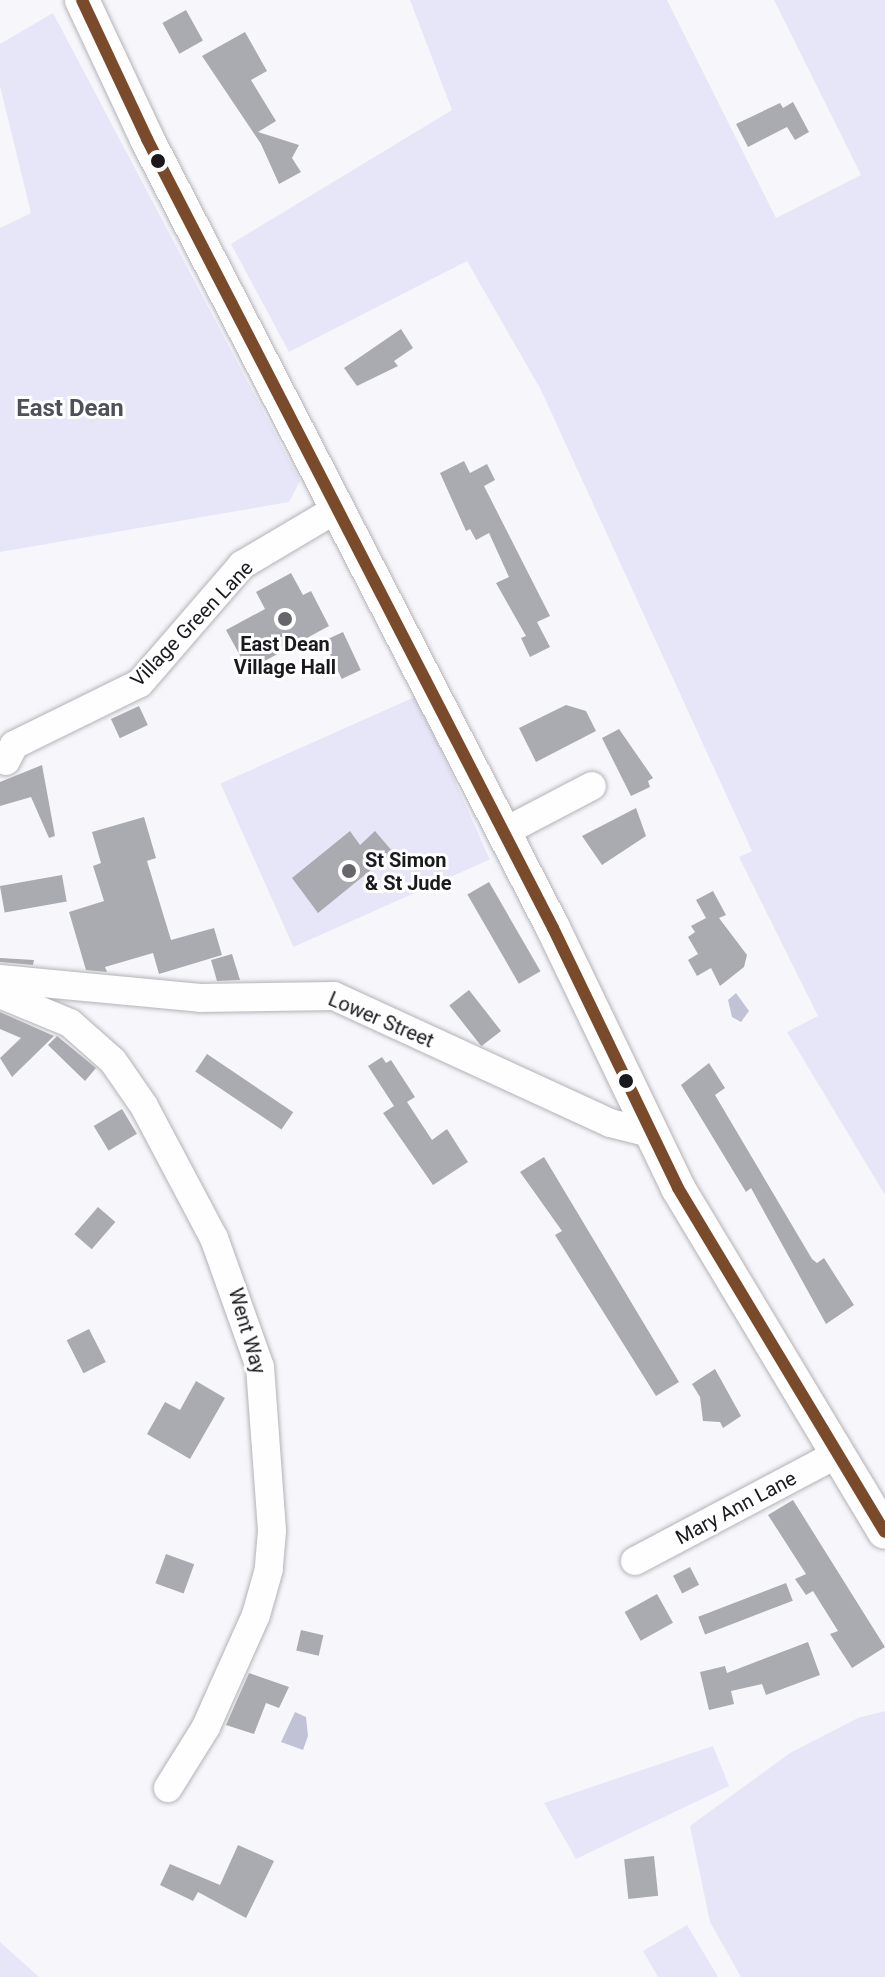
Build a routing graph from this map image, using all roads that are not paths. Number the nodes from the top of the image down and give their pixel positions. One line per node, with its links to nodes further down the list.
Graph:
1 (82, 0): 2 (street)
2 (338, 508): 3 (street, Village Green Lane); 5 (street)
3 (6, 761)
4 (592, 786): 5 (street)
5 (504, 832): 8 (street)
6 (0, 979): 8 (street, Lower Street)
7 (0, 994): 12 (street, Went Way)
8 (650, 1133): 9 (street)
9 (837, 1454): 10 (street); 11 (street, Mary Ann Lane)
10 (885, 1532)
11 (635, 1561)
12 (168, 1788)

